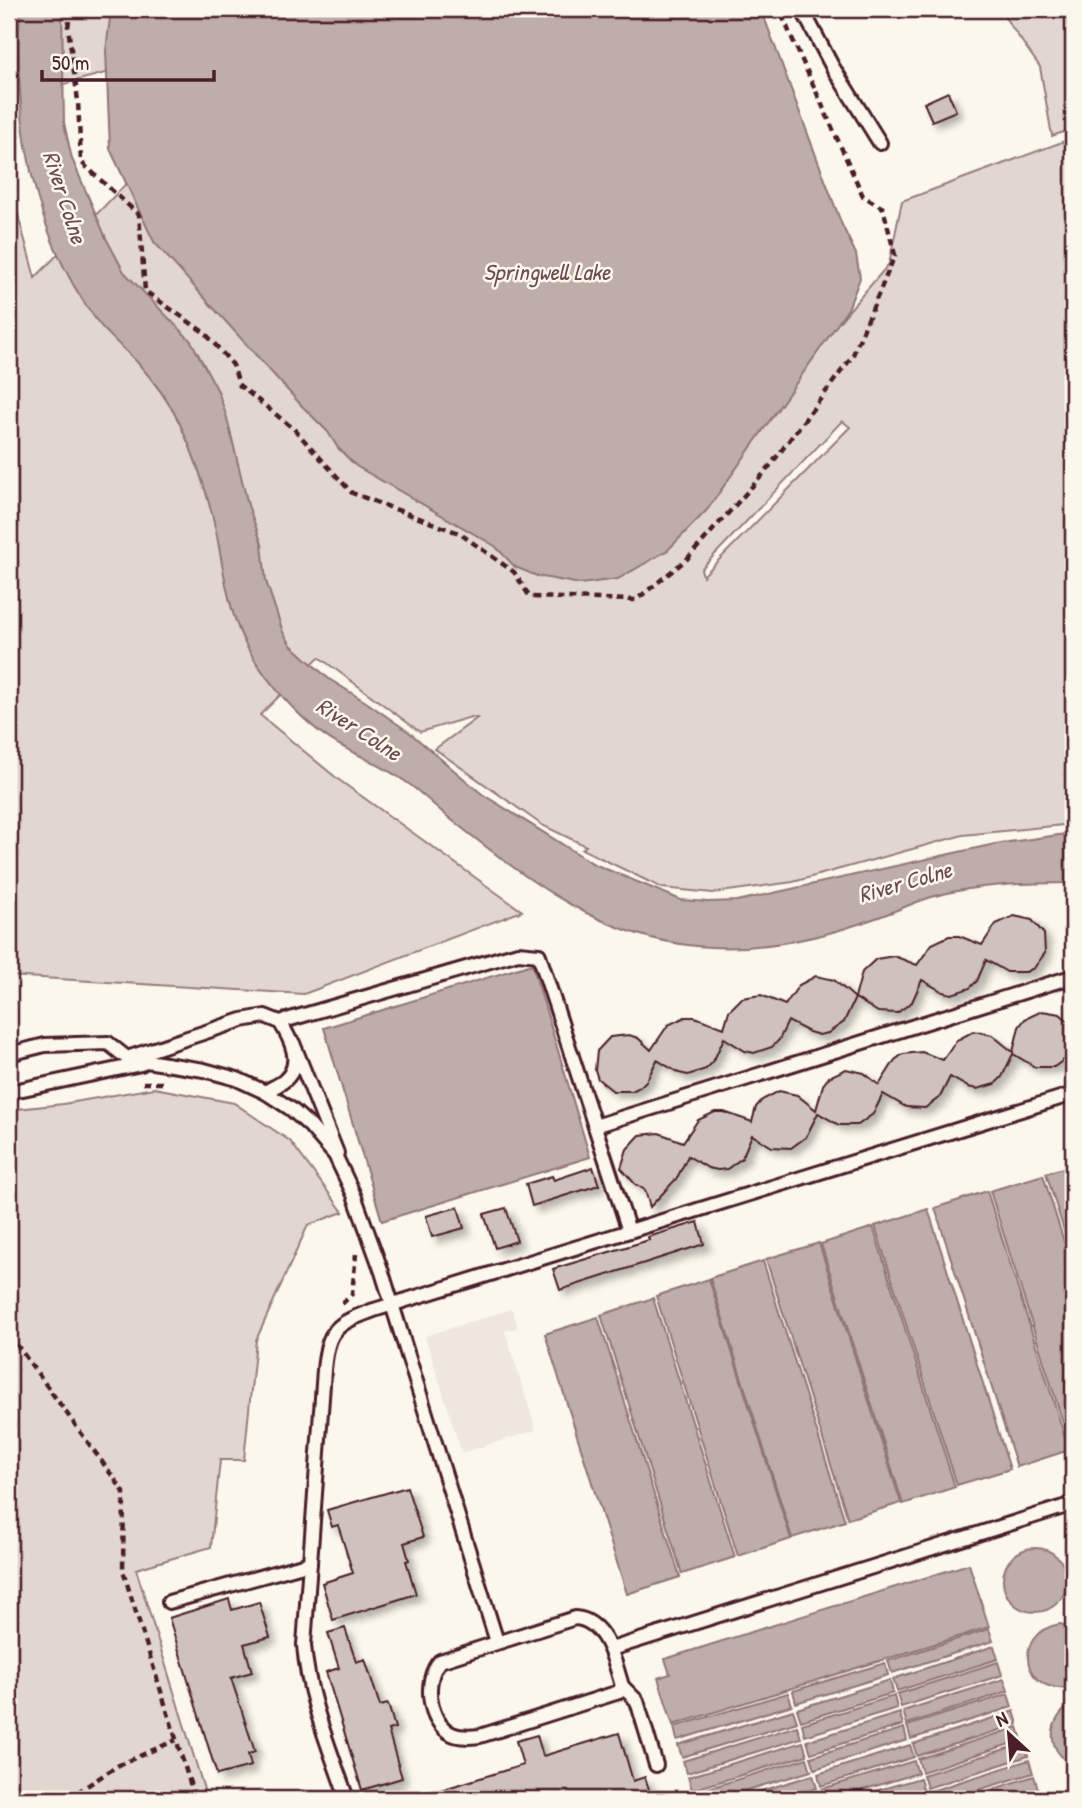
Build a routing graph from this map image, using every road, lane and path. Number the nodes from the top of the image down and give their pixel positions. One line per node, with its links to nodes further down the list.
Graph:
1 (71, 9): 2 (path)
2 (779, 9)
3 (802, 9): 4 (lane)
4 (880, 143)
5 (1073, 985): 16 (lane)
6 (280, 1022): 7 (lane); 9 (lane); 16 (lane)
7 (293, 1043): 14 (lane); 17 (lane)
8 (9, 1054): 9 (lane)
9 (127, 1058): 10 (lane)
10 (149, 1063): 13 (lane); 14 (lane)
11 (142, 1083): 12 (path)
12 (170, 1083)
13 (9, 1092)
14 (265, 1092): 17 (lane)
15 (1073, 1094): 18 (lane)
16 (595, 1126): 18 (lane)
17 (345, 1173): 20 (lane)
18 (629, 1231): 20 (lane)
19 (354, 1247): 21 (path)
20 (391, 1305): 24 (lane); 26 (lane)
21 (335, 1310)
22 (9, 1334): 29 (path)
23 (1073, 1504): 27 (lane)
24 (310, 1563): 25 (lane); 33 (lane)
25 (169, 1602)
26 (497, 1642): 27 (lane); 28 (lane)
27 (611, 1649): 28 (lane)
28 (622, 1686): 30 (lane)
29 (177, 1740): 31 (path); 32 (path)
30 (656, 1765)
31 (67, 1799)
32 (195, 1799)
33 (347, 1799)

